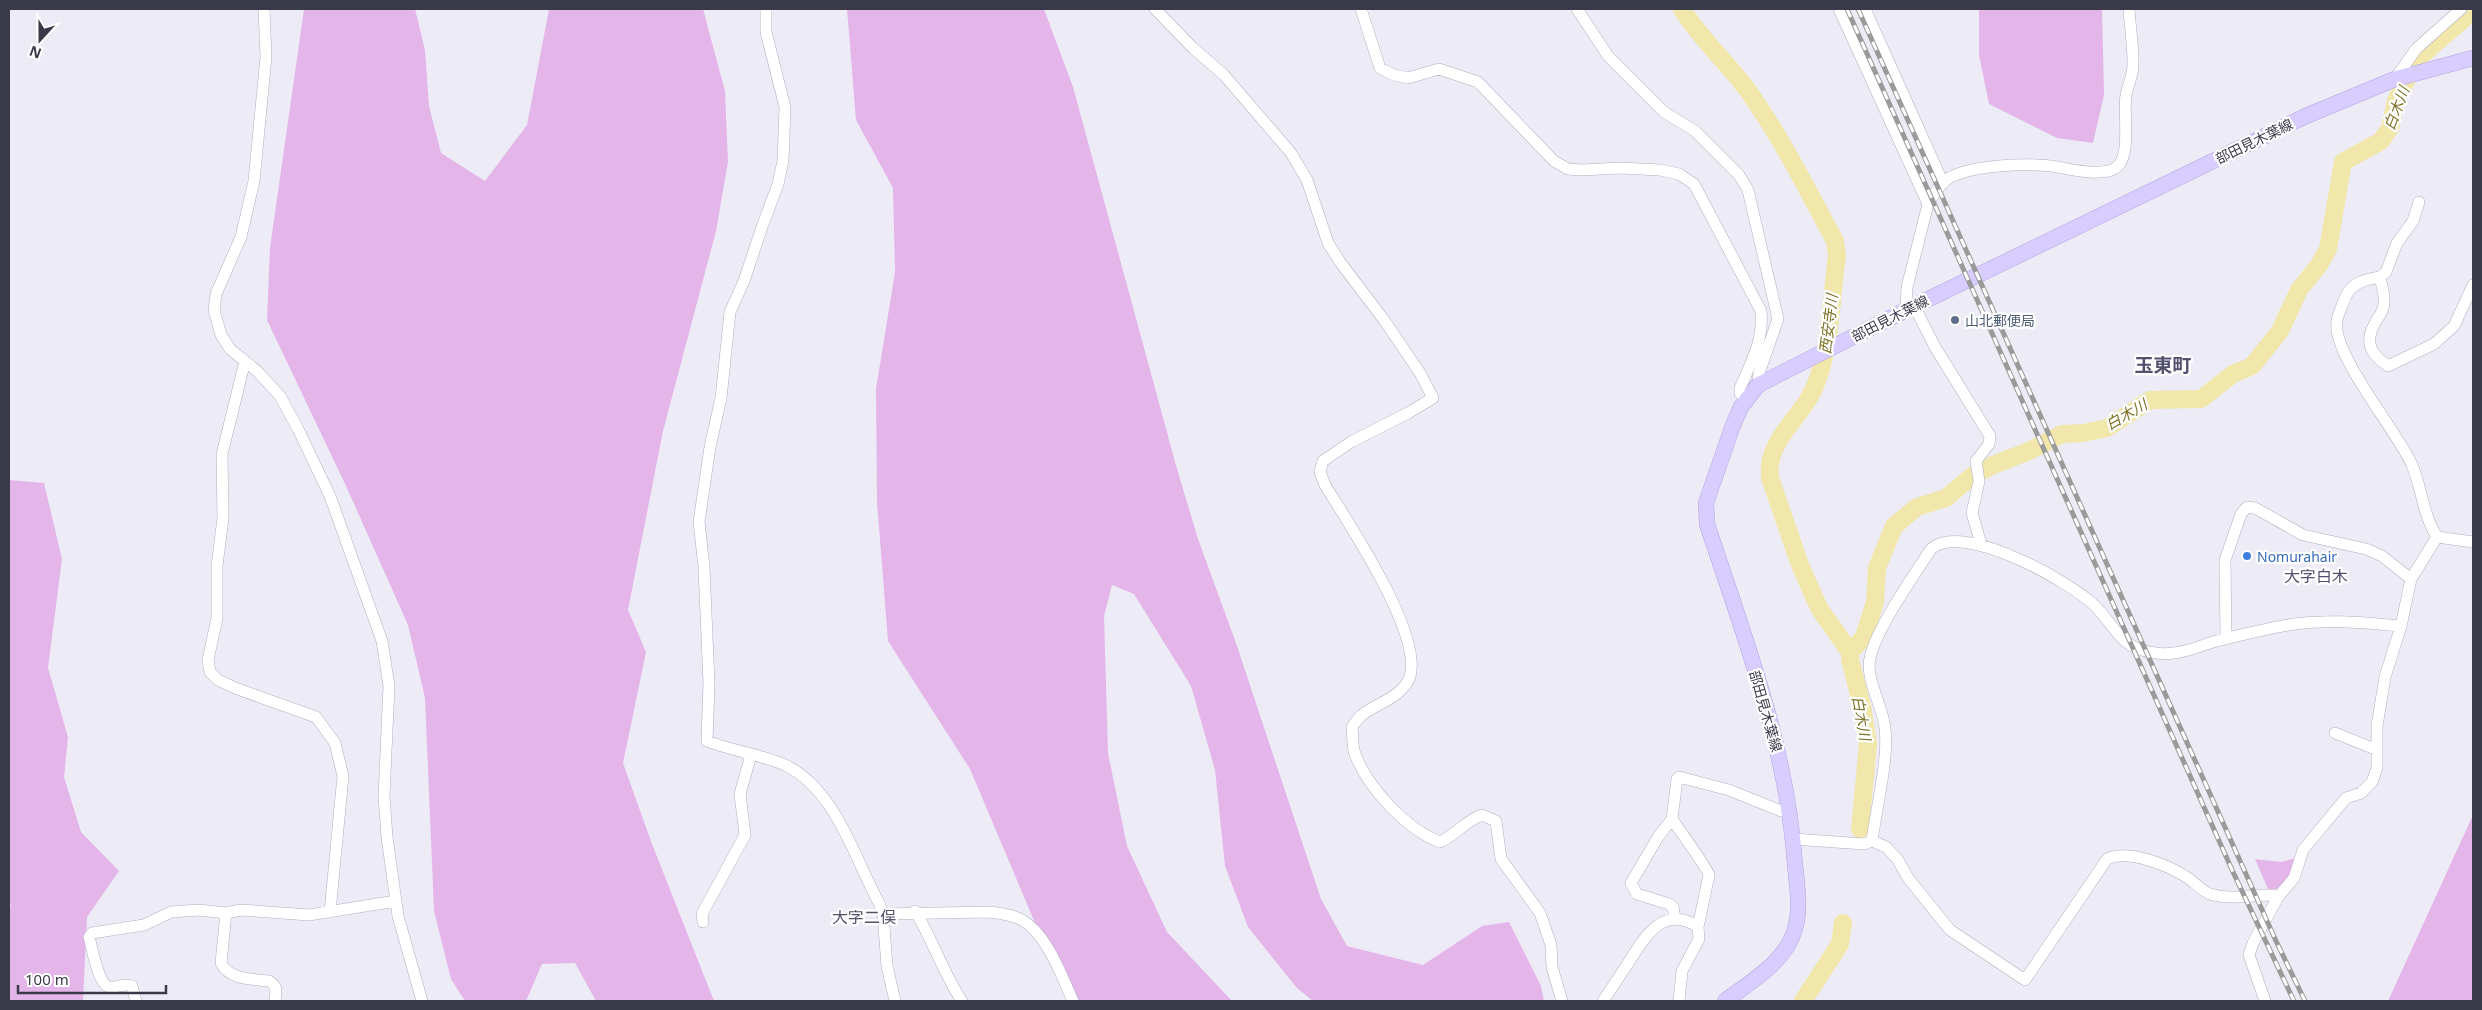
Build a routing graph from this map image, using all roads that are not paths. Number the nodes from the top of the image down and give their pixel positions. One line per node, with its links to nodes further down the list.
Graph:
1 (264, 9): 18 (street)
2 (766, 9): 29 (street)
3 (1155, 9): 49 (street)
4 (1361, 9): 20 (street)
5 (1577, 9): 19 (street)
6 (1839, 9): 14 (street)
7 (1865, 9): 12 (street)
8 (2129, 9): 12 (street)
9 (2461, 9): 11 (street)
10 (2473, 58): 11 (main road, 部田見木葉線)
11 (2399, 78): 17 (main road, 部田見木葉線)
12 (1943, 183): 14 (street)
13 (2419, 202): 15 (street)
14 (1928, 204): 17 (street)
15 (2380, 277): 16 (street); 21 (street)
16 (2473, 285)
17 (1910, 308): 19 (main road, 部田見木葉線); 23 (street)
18 (244, 361): 35 (street); 37 (street)
19 (1758, 385): 20 (main road, 部田見木葉線)
20 (1746, 401): 30 (main road, 部田見木葉線)
21 (2437, 537): 22 (street); 24 (street)
22 (2473, 542)
23 (1980, 544): 26 (street); 33 (street)
24 (2411, 579): 25 (street); 26 (street)
25 (2401, 626): 26 (street); 28 (street)
26 (2226, 639)
27 (2335, 733): 28 (street)
28 (2375, 749): 34 (street)
29 (752, 755): 39 (street); 41 (street)
30 (1789, 809): 31 (street); 32 (main road, 部田見木葉線)
31 (1672, 819): 40 (street); 42 (street)
32 (1793, 839): 33 (street); 52 (main road, 部田見木葉線)
33 (1872, 841): 34 (street)
34 (2278, 897): 53 (street)
35 (396, 901): 37 (street); 45 (street)
36 (915, 911): 39 (street); 47 (street); 48 (street)
37 (330, 912): 38 (street)
38 (226, 914): 43 (street); 44 (street)
39 (883, 914): 46 (street)
40 (1675, 918): 42 (street); 50 (street)
41 (703, 922)
42 (1698, 927): 51 (street)
43 (136, 1001)
44 (275, 1001)
45 (422, 1001)
46 (895, 1001)
47 (962, 1001)
48 (1073, 1001)
49 (1562, 1001)
50 (1603, 1001)
51 (1679, 1001)
52 (1725, 1001)
53 (2265, 1001)

